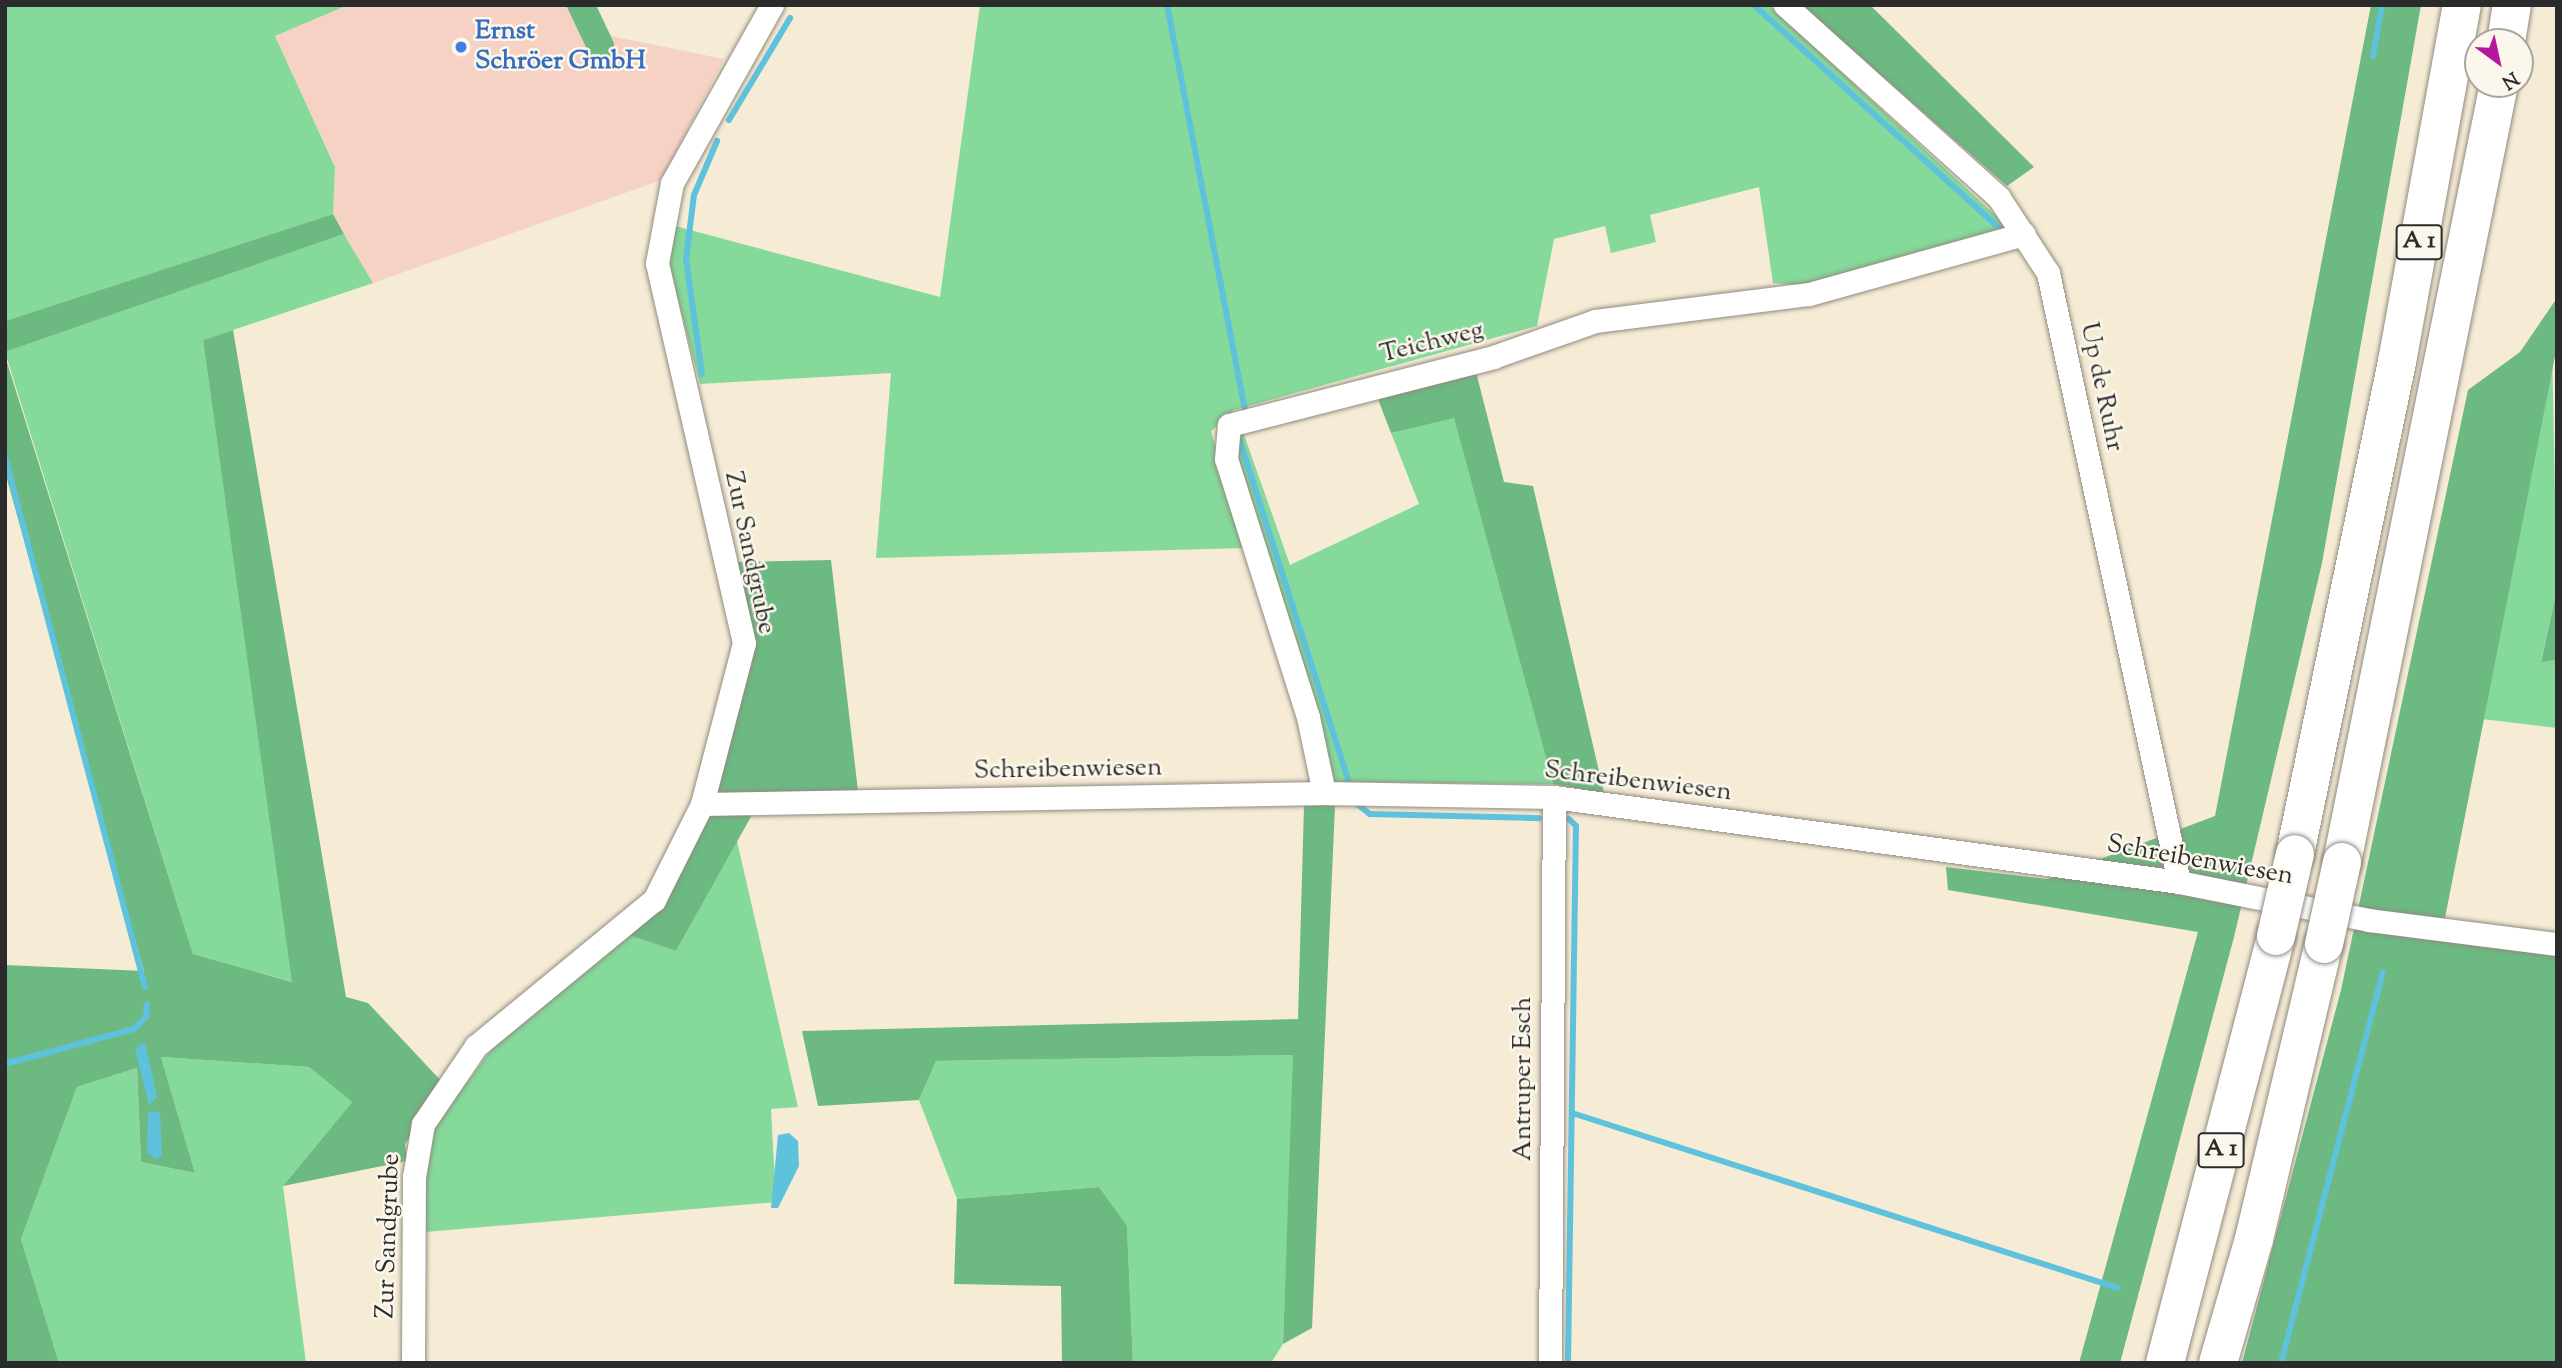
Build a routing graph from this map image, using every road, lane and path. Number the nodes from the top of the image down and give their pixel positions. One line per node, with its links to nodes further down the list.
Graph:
1 (772, 5): 12 (street, Zur Sandgrube)
2 (1784, 5): 7 (street, Up de Ruhr)
3 (2462, 5): 17 (highway, A 1, bridge)
4 (2512, 5): 5 (highway)
5 (2508, 28)
6 (2496, 98): 9 (highway, A 1)
7 (2024, 234): 10 (street, Teichweg); 13 (street, Up de Ruhr)
8 (2489, 278): 9 (highway)
9 (2437, 417): 18 (highway, A 1, bridge)
10 (1324, 793): 11 (street, Schreibenwiesen); 12 (street, Schreibenwiesen)
11 (1554, 797): 13 (street, Schreibenwiesen); 16 (street, Antruper Esch)
12 (702, 804): 15 (street, Zur Sandgrube)
13 (2179, 882): 14 (street, Schreibenwiesen)
14 (2557, 944)
15 (413, 1363)
16 (1550, 1363)
17 (2165, 1363)
18 (2218, 1363)

